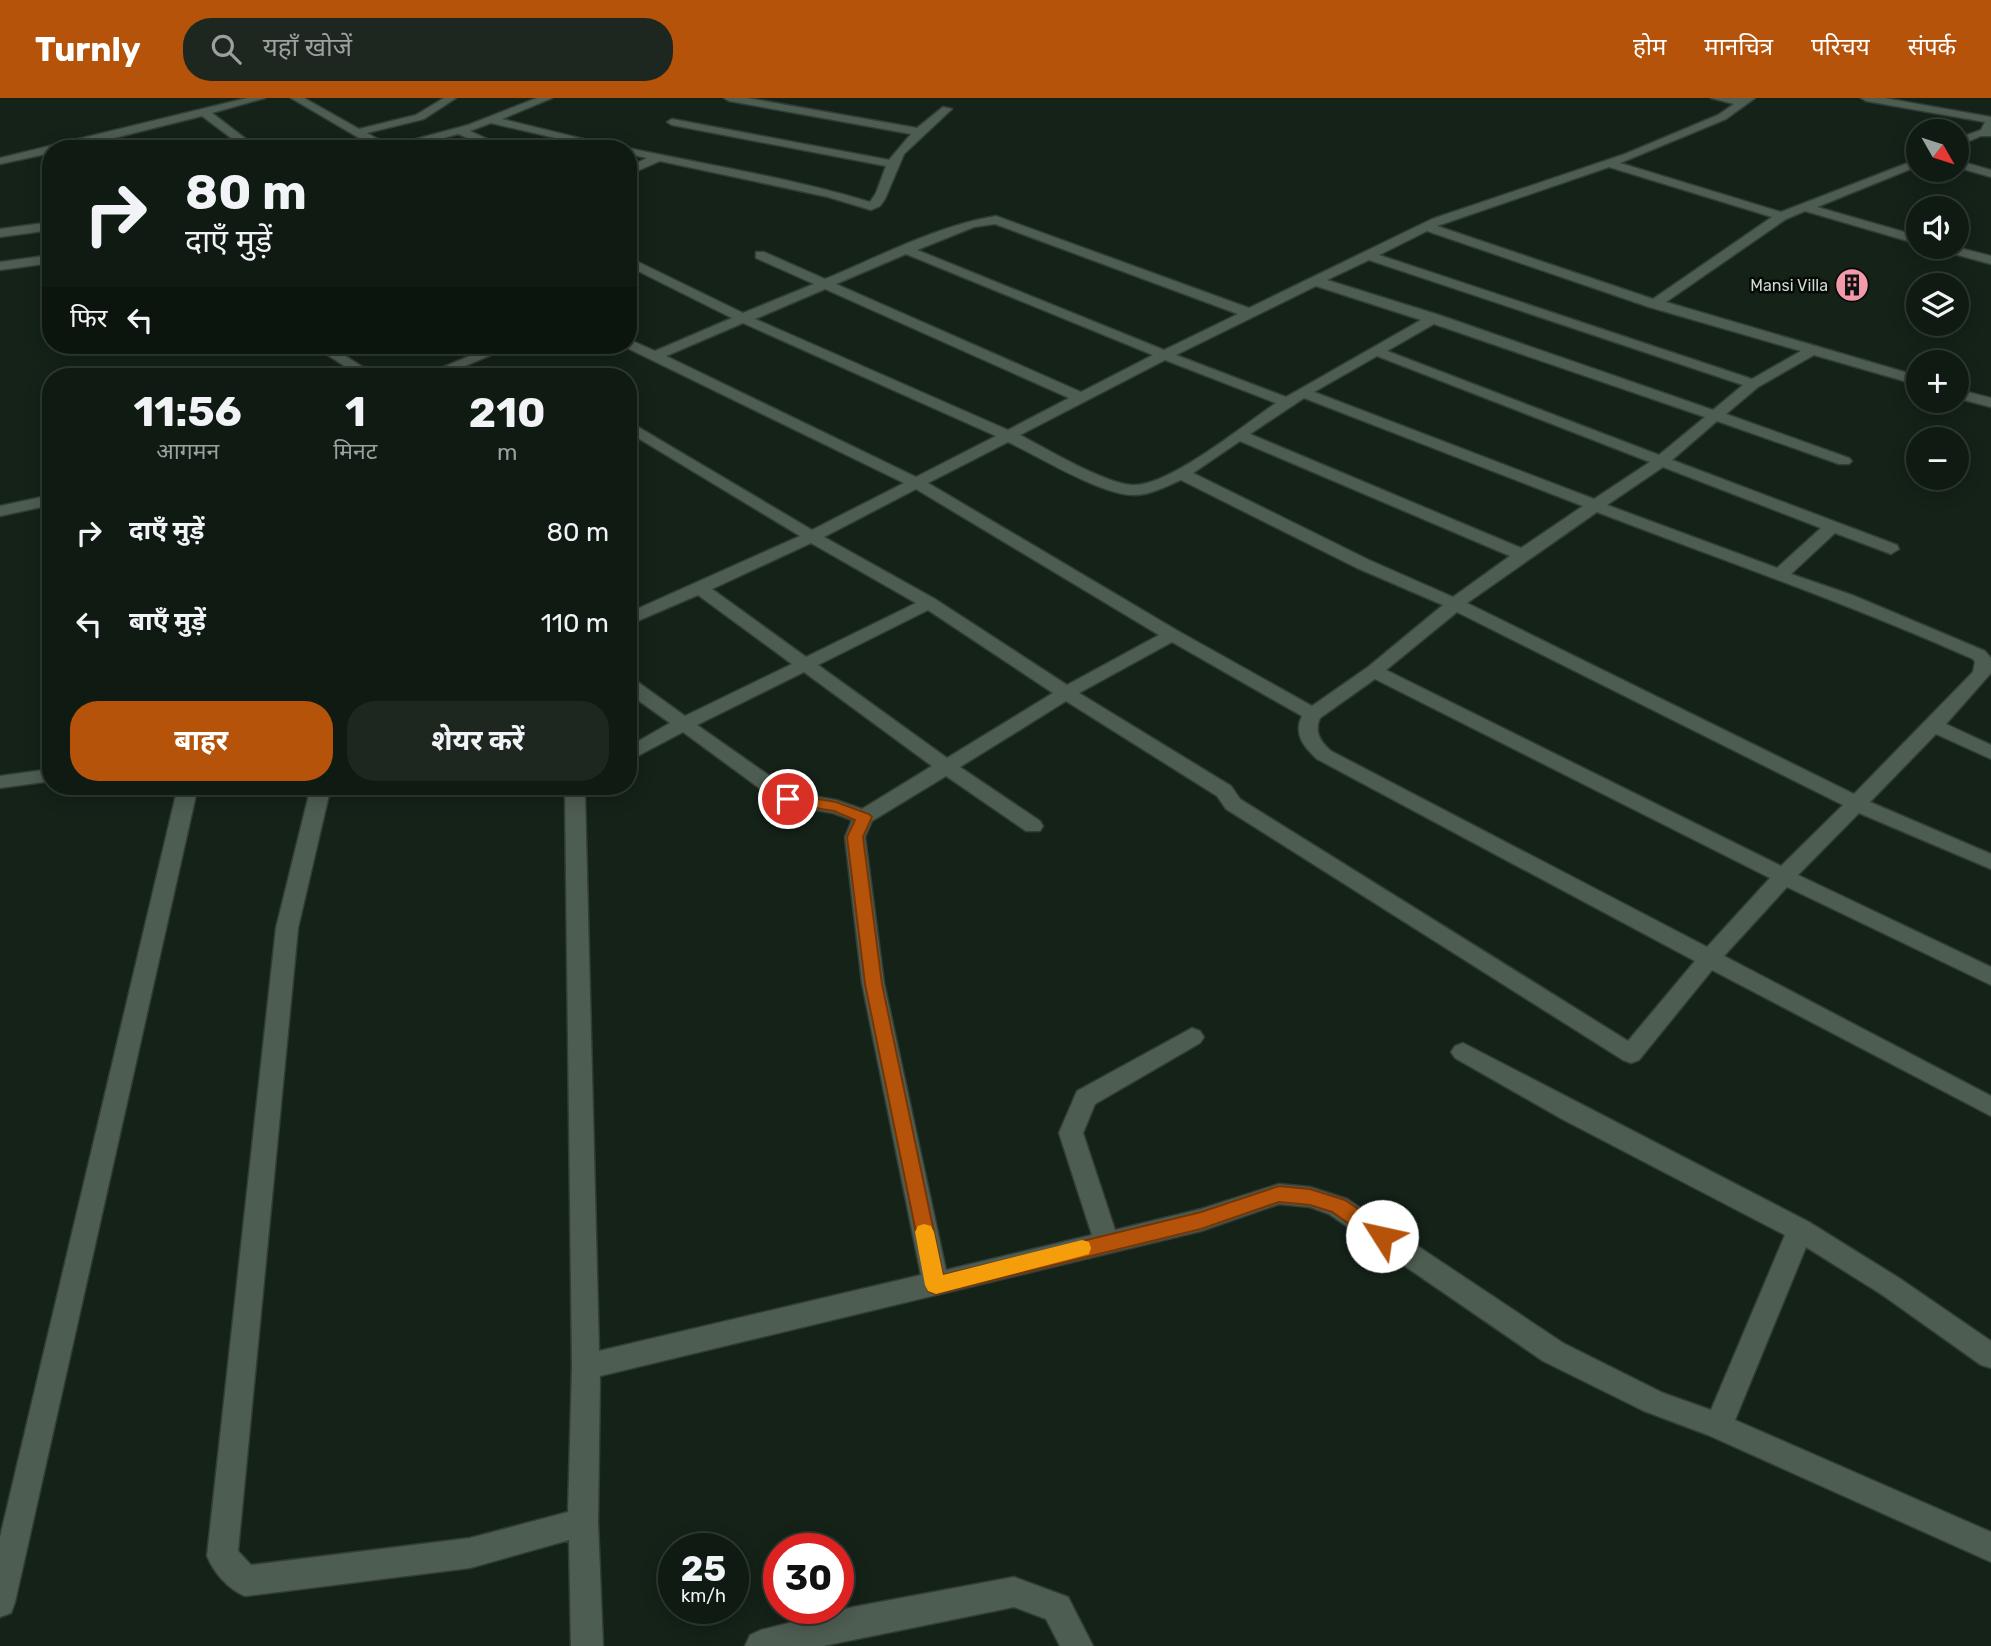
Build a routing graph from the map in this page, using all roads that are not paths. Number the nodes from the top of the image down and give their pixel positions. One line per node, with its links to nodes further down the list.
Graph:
1 (260, 98): 10 (street)
2 (296, 98): 14 (street)
3 (451, 98): 14 (street)
4 (547, 98): 11 (street)
5 (729, 98): 15 (street)
6 (1717, 98): 8 (street)
7 (1866, 98): 16 (street)
8 (1747, 100): 28 (street)
9 (947, 109): 15 (street)
10 (205, 113): 18 (street); 19 (street)
11 (490, 120): 13 (street); 23 (street)
12 (673, 122): 29 (street)
13 (460, 131): 21 (street); 22 (street)
14 (360, 132): 20 (street)
15 (919, 132): 29 (street)
16 (1989, 133): 17 (street)
17 (1969, 138)
18 (91, 140)
19 (242, 140)
20 (374, 140)
21 (424, 140)
22 (482, 140)
23 (579, 140)
24 (42, 151): 27 (street)
25 (637, 153): 26 (street)
26 (659, 157): 29 (street); 32 (street)
27 (0, 161)
28 (1608, 163): 35 (street); 37 (street)
29 (892, 164)
30 (1906, 167): 34 (street)
31 (1969, 167): 33 (street)
32 (637, 168)
33 (1991, 174)
34 (1805, 207): 35 (street); 39 (street)
35 (1782, 216): 50 (street)
36 (42, 227): 38 (street)
37 (1426, 227): 43 (street); 50 (street)
38 (0, 233)
39 (1906, 236)
40 (907, 250): 49 (street); 51 (street); 59 (street)
41 (1969, 254): 45 (street)
42 (760, 255): 49 (street)
43 (1368, 255): 48 (street); 64 (street)
44 (42, 260): 46 (street)
45 (1991, 260)
46 (0, 266)
47 (637, 266): 52 (street)
48 (1315, 281): 51 (street); 53 (street)
49 (826, 283): 52 (street); 66 (street)
50 (1654, 304): 55 (street)
51 (1249, 313): 59 (street)
52 (742, 318): 60 (street); 72 (street)
53 (1434, 318): 56 (street); 69 (street)
54 (637, 348): 60 (street)
55 (1812, 349): 63 (street); 64 (street)
56 (1378, 352): 67 (street); 73 (street)
57 (334, 354): 61 (street)
58 (479, 354): 62 (street)
59 (1166, 354): 66 (street); 67 (street)
60 (654, 356): 76 (street)
61 (357, 368)
62 (447, 368)
63 (1906, 377)
64 (1753, 384): 69 (street)
65 (1969, 397): 68 (street)
66 (1081, 398): 72 (street)
67 (1295, 398): 71 (street); 78 (street)
68 (1991, 403)
69 (1715, 415): 73 (street); 74 (street)
70 (637, 430): 81 (street)
71 (1239, 435): 75 (street); 83 (street)
72 (1009, 436): 75 (street); 76 (street)
73 (1661, 461): 78 (street); 80 (street)
74 (1844, 461)
75 (1182, 474): 87 (street)
76 (918, 484): 81 (street); 89 (street)
77 (42, 502): 79 (street)
78 (1594, 505): 83 (street); 84 (street)
79 (0, 511)
80 (1833, 526): 82 (street); 84 (street)
81 (812, 537): 85 (street); 86 (street)
82 (1891, 549)
83 (1522, 555): 87 (street)
84 (1780, 575): 96 (street)
85 (701, 589): 88 (street); 90 (street)
86 (929, 603): 90 (street); 93 (street)
87 (1455, 604): 91 (street); 105 (street)
88 (637, 614)
89 (1172, 635): 93 (street); 94 (street)
90 (805, 666): 95 (street); 99 (street)
91 (1374, 671): 94 (street); 109 (street)
92 (637, 691): 95 (street)
93 (1066, 693): 99 (street); 110 (street)
94 (1313, 714): 110 (street)
95 (682, 725): 97 (street); 106 (street)
96 (1933, 725): 98 (street); 105 (street)
97 (637, 750)
98 (1991, 753)
99 (945, 766): 106 (street); 107 (street)
100 (42, 776): 101 (street)
101 (0, 782)
102 (186, 795): 123 (street)
103 (319, 795): 121 (street)
104 (575, 795): 119 (street)
105 (1857, 804): 108 (street); 109 (street)
106 (864, 817): 117 (street)
107 (1033, 826)
108 (1991, 862)
109 (1784, 876): 110 (street); 111 (street)
110 (1708, 960): 114 (street)
111 (1991, 976)
112 (1192, 1037): 116 (street)
113 (1463, 1052): 115 (street)
114 (1991, 1107)
115 (1800, 1230): 118 (street); 120 (street)
116 (1107, 1243): 117 (street); 120 (street)
117 (936, 1285): 119 (street)
118 (1991, 1356)
119 (586, 1367): 121 (street)
120 (1718, 1426): 122 (street)
121 (583, 1522): 124 (street)
122 (1991, 1547)
123 (0, 1602)
124 (587, 1646)
125 (761, 1646): 126 (street)
126 (1077, 1646)

